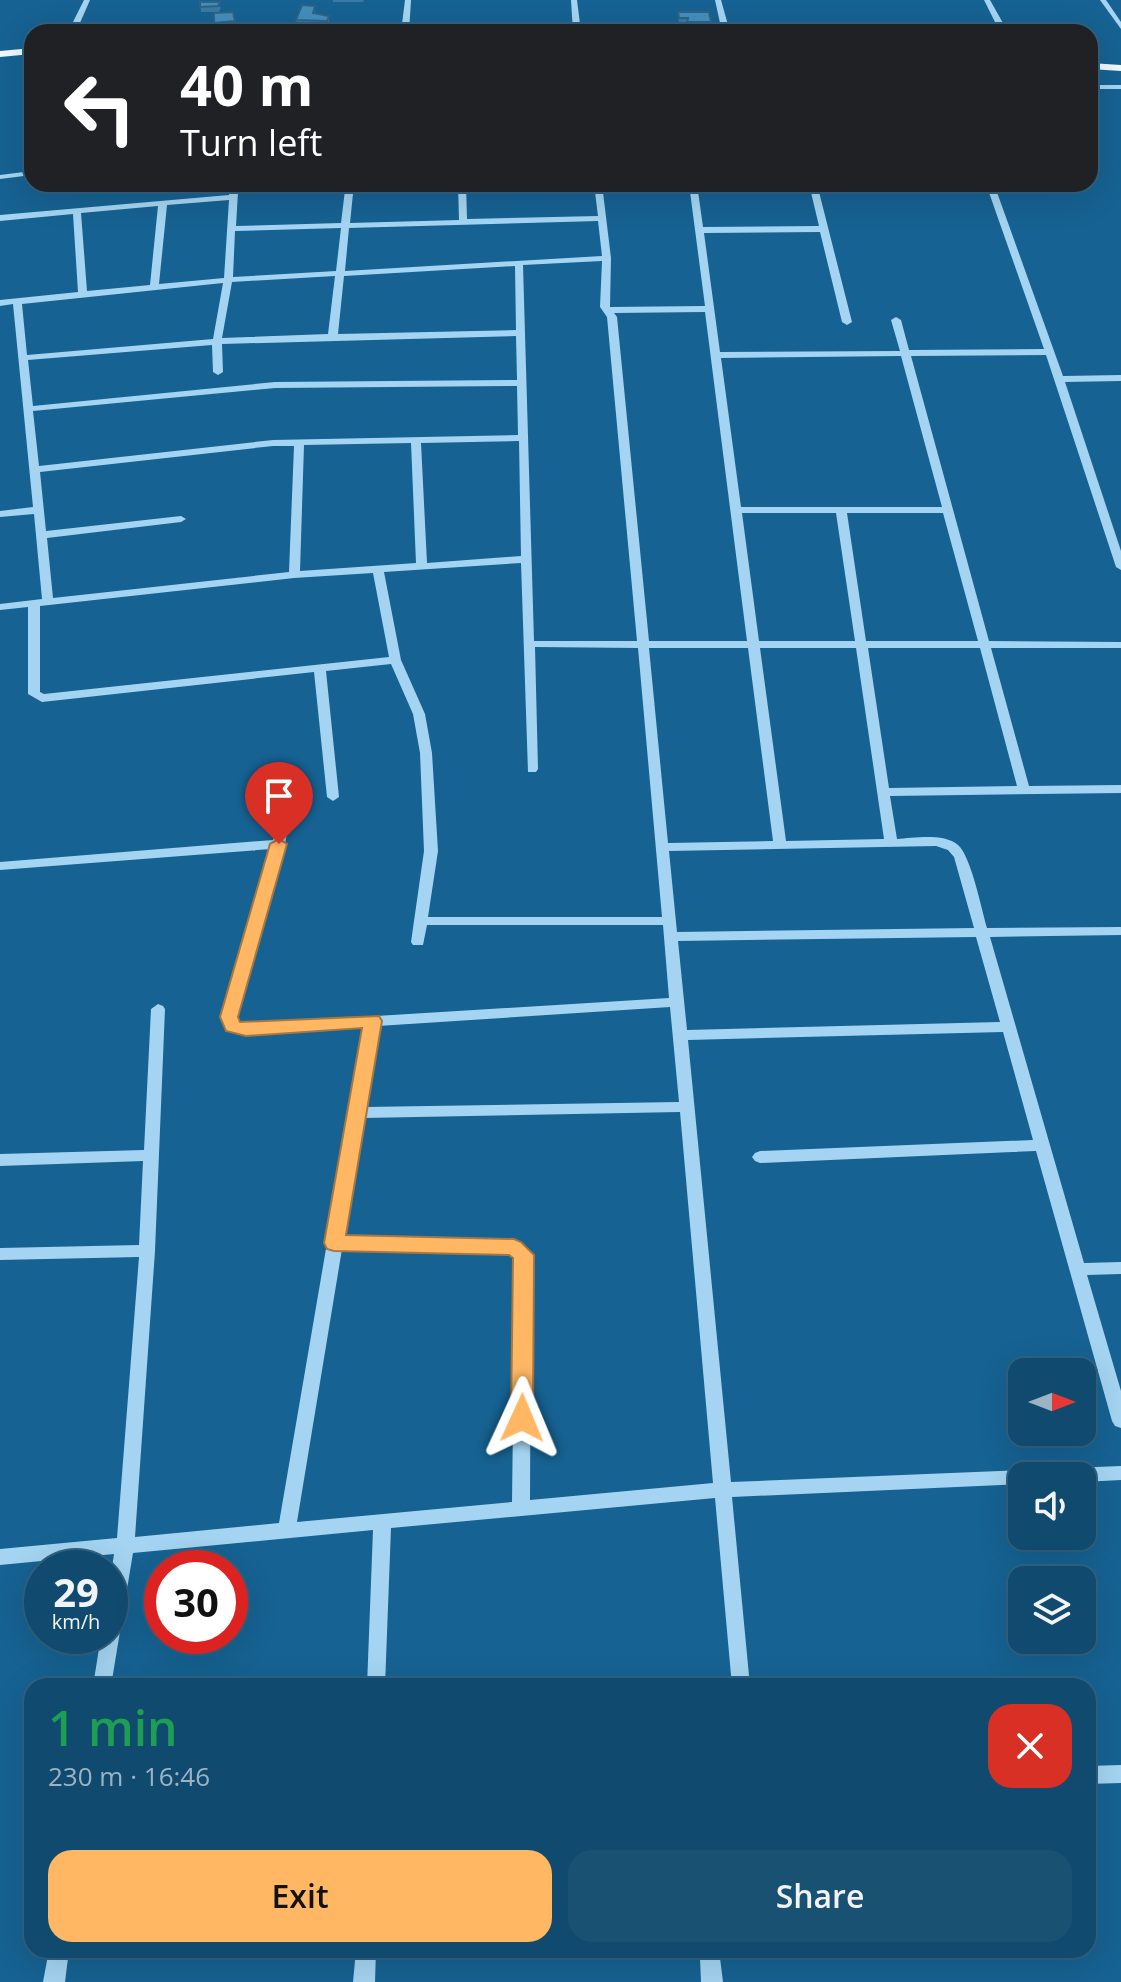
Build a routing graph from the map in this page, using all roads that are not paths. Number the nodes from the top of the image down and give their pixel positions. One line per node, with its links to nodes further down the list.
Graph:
1 (87, 0): 7 (street)
2 (408, 0): 8 (street)
3 (574, 0): 9 (street)
4 (718, 0): 10 (street)
5 (987, 0): 11 (street)
6 (1103, 0): 12 (street)
7 (76, 24)
8 (406, 24)
9 (576, 24)
10 (724, 24)
11 (1000, 24)
12 (1121, 27)
13 (0, 42): 14 (main road)
14 (24, 45)
15 (24, 48): 16 (main road)
16 (0, 52)
17 (1098, 67): 18 (main road)
18 (1121, 68)
19 (1098, 87): 20 (street)
20 (1121, 87)
21 (24, 174): 22 (street)
22 (0, 177)
23 (223, 192): 31 (street)
24 (234, 192): 37 (street)
25 (348, 192): 36 (street)
26 (462, 192): 35 (street)
27 (599, 192): 34 (street)
28 (694, 192): 39 (street)
29 (815, 192): 38 (street)
30 (993, 192): 55 (street)
31 (163, 203): 32 (street); 44 (street)
32 (77, 211): 33 (street); 45 (street)
33 (0, 218)
34 (602, 218): 35 (street); 40 (street)
35 (463, 222): 36 (street)
36 (345, 225): 37 (street); 42 (street)
37 (231, 229): 43 (street)
38 (824, 229): 39 (street); 51 (street)
39 (699, 230): 48 (street)
40 (607, 258): 41 (street); 49 (street)
41 (519, 263): 42 (street); 52 (street)
42 (340, 273): 43 (street); 53 (street)
43 (228, 280): 44 (street); 54 (street)
44 (154, 286): 45 (street)
45 (83, 294): 46 (street)
46 (17, 301): 47 (street); 58 (street)
47 (0, 303)
48 (709, 309): 49 (street); 57 (street)
49 (606, 310): 84 (street)
50 (896, 320): 56 (street)
51 (847, 322)
52 (521, 333): 53 (street); 62 (street)
53 (333, 335): 54 (street)
54 (217, 341): 58 (street); 59 (street)
55 (1050, 352): 56 (street); 61 (street)
56 (905, 354): 57 (street); 71 (street)
57 (715, 355): 69 (street)
58 (23, 358): 63 (street)
59 (218, 372)
60 (1121, 378): 61 (street)
61 (1059, 379): 77 (street)
62 (522, 383): 63 (street); 64 (street)
63 (28, 409): 67 (street)
64 (524, 438): 65 (street); 75 (street)
65 (416, 440): 66 (street); 76 (street)
66 (299, 442): 67 (street); 79 (street)
67 (34, 470): 68 (street)
68 (38, 510): 72 (street); 74 (street)
69 (736, 510): 70 (street); 85 (street)
70 (841, 510): 71 (street); 86 (street)
71 (948, 510): 87 (street)
72 (0, 514)
73 (181, 519): 74 (street)
74 (41, 535): 80 (street)
75 (527, 559): 76 (street); 83 (street)
76 (422, 566): 78 (street)
77 (1121, 567)
78 (378, 569): 79 (street); 89 (street)
79 (294, 575): 80 (street)
80 (48, 602): 81 (street)
81 (34, 603): 82 (street); 90 (street)
82 (0, 607)
83 (529, 644): 84 (street); 91 (street)
84 (643, 644): 85 (street); 100 (street)
85 (754, 645): 86 (street); 99 (street)
86 (861, 645): 87 (street); 94 (street)
87 (985, 645): 88 (street); 93 (street)
88 (1121, 645)
89 (395, 660): 90 (street); 102 (street)
90 (320, 669): 95 (street)
91 (532, 769)
92 (1121, 789): 93 (street)
93 (1024, 790): 94 (street)
94 (883, 792): 97 (street)
95 (333, 797)
96 (287, 802): 98 (street)
97 (891, 843): 99 (street); 105 (street)
98 (279, 844): 101 (street); 110 (street)
99 (780, 845): 100 (street)
100 (662, 847): 103 (street)
101 (0, 866)
102 (421, 921): 103 (street); 107 (street)
103 (668, 921): 106 (street)
104 (1121, 931): 105 (street)
105 (981, 933): 106 (street); 111 (street)
106 (670, 937): 108 (street)
107 (418, 942)
108 (676, 1002): 110 (street); 112 (street)
109 (158, 1009): 116 (street)
110 (372, 1021): 114 (street)
111 (1009, 1027): 112 (street); 115 (street)
112 (679, 1035): 113 (street)
113 (686, 1107): 114 (street); 128 (street)
114 (356, 1113): 119 (street)
115 (1042, 1145): 117 (street); 123 (street)
116 (151, 1155): 118 (street); 120 (street)
117 (760, 1157)
118 (0, 1160)
119 (334, 1243): 129 (street); 131 (street)
120 (147, 1251): 121 (street); 132 (street)
121 (0, 1254)
122 (1121, 1268): 123 (street)
123 (1078, 1269): 124 (street)
124 (1121, 1421)
125 (1121, 1473): 126 (street)
126 (1096, 1474)
127 (1008, 1478): 128 (street)
128 (721, 1490): 129 (street); 136 (street)
129 (521, 1509): 130 (street)
130 (382, 1521): 131 (street); 135 (street)
131 (287, 1530): 132 (street)
132 (125, 1545): 133 (street); 134 (street)
133 (0, 1557)
134 (103, 1678)
135 (376, 1678)
136 (740, 1678)
137 (1121, 1774): 138 (street)
138 (1096, 1775)
139 (58, 1958): 142 (street)
140 (366, 1958): 143 (street)
141 (710, 1958): 144 (street)
142 (54, 1982)
143 (364, 1982)
144 (712, 1982)

